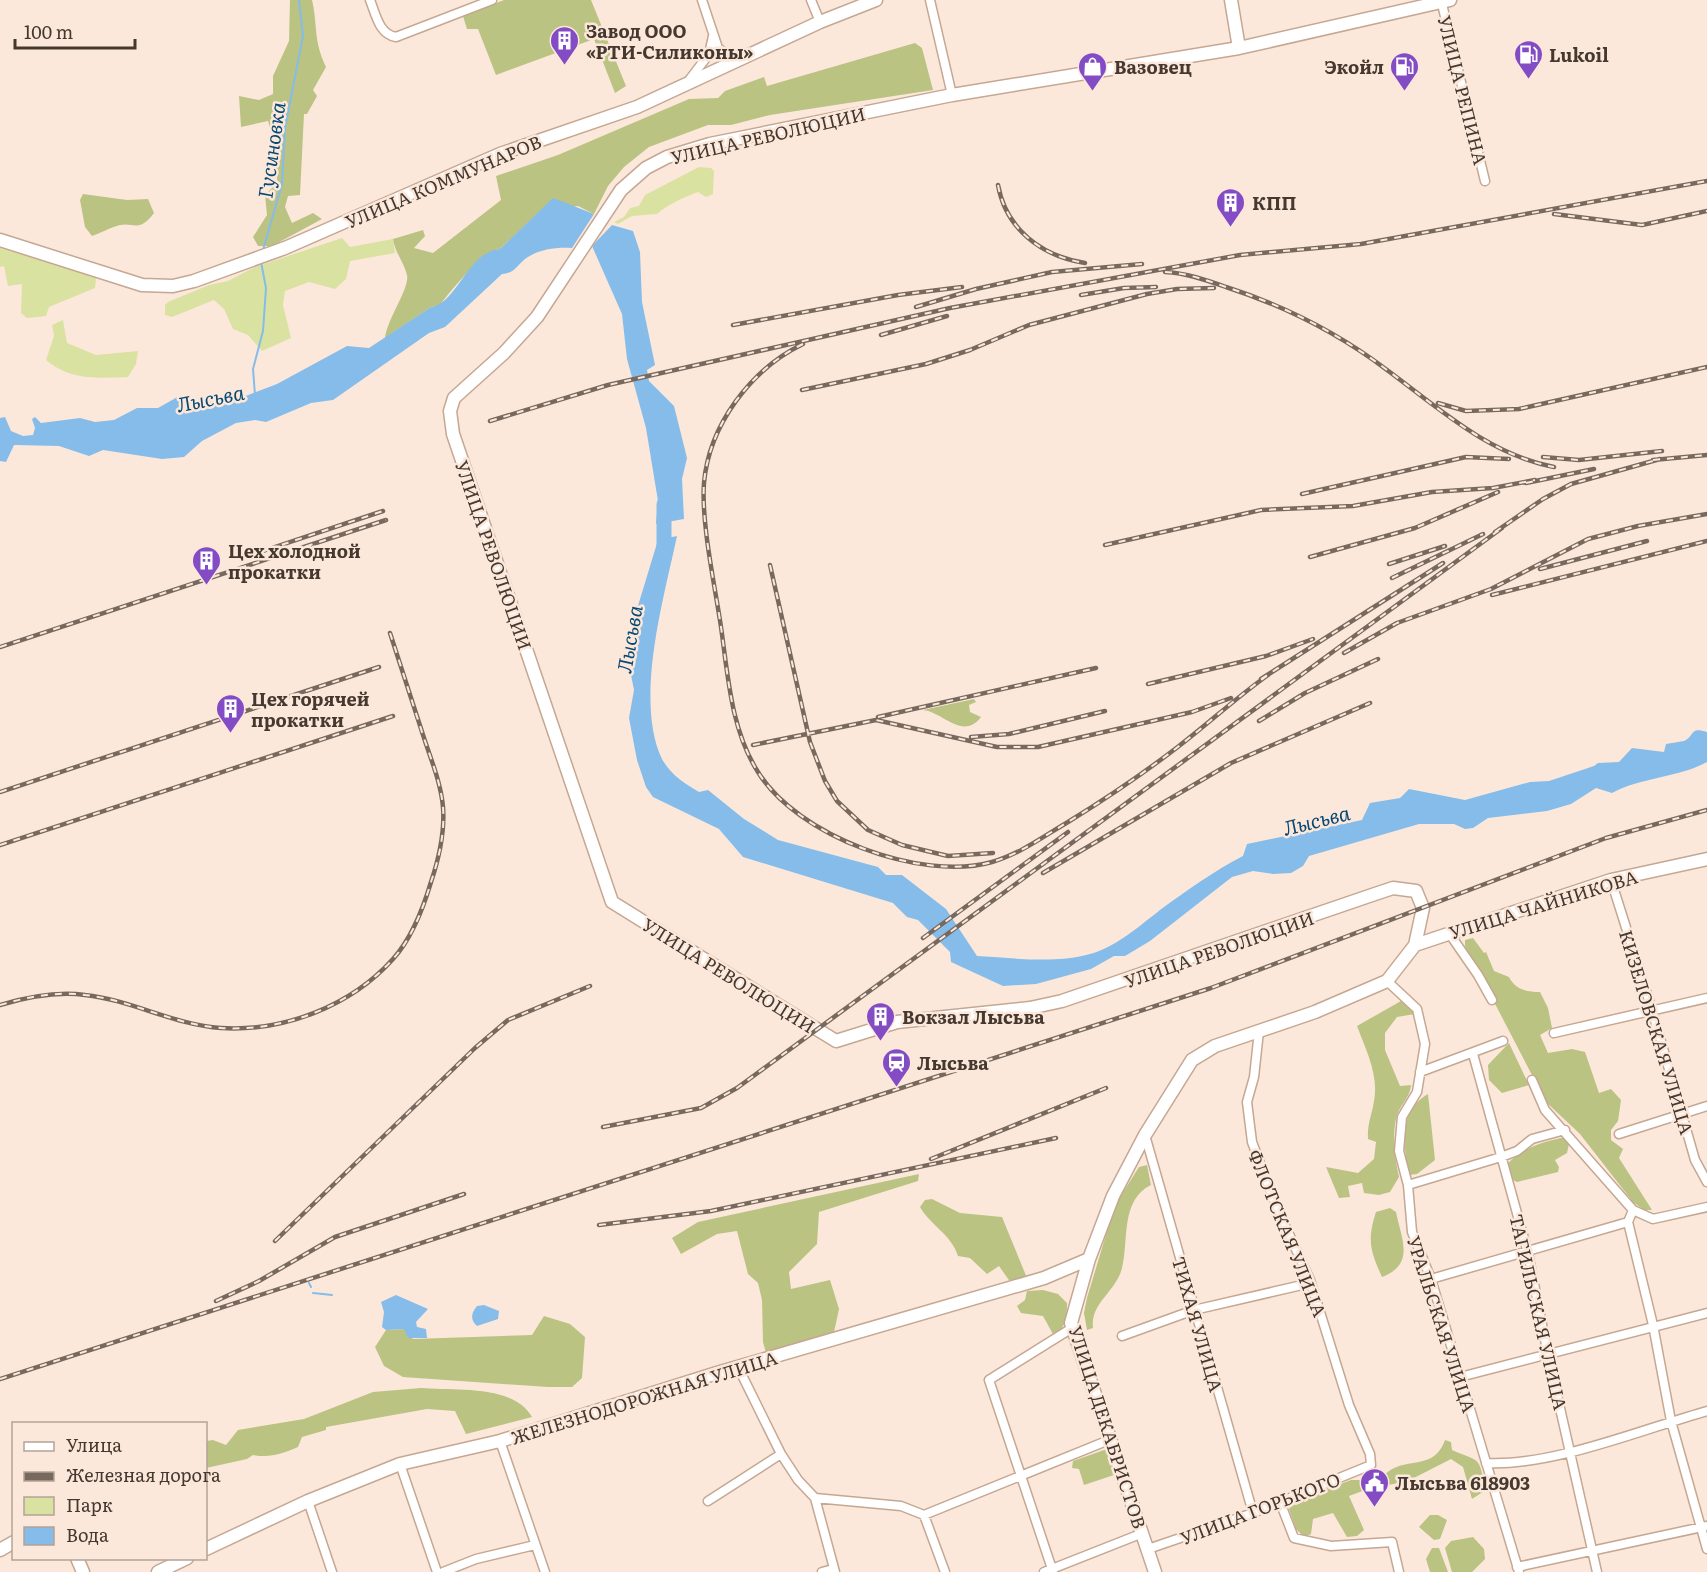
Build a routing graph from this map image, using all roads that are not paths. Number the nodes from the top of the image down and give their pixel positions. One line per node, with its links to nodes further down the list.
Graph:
1 (370, 0): 2 (street)
2 (492, 0)
3 (702, 0): 10 (street)
4 (811, 0): 9 (street)
5 (876, 0): 9 (street, УЛИЦА КОММУНАРОВ)
6 (930, 0): 14 (street)
7 (1231, 0): 11 (street)
8 (1444, 1): 11 (street, УЛИЦА РЕВОЛЮЦИИ); 15 (street, УЛИЦА РЕПИНА)
9 (820, 22): 12 (street, УЛИЦА КОММУНАРОВ)
10 (713, 36): 12 (street); 13 (street)
11 (1239, 48): 14 (street, УЛИЦА РЕВОЛЮЦИИ)
12 (736, 61): 13 (street, УЛИЦА КОММУНАРОВ)
13 (687, 82): 16 (street, УЛИЦА КОММУНАРОВ)
14 (952, 95): 20 (street, УЛИЦА РЕВОЛЮЦИИ)
15 (1485, 181)
16 (0, 240)
17 (1707, 859): 18 (street, УЛИЦА ЧАЙНИКОВА)
18 (1611, 880): 19 (street, УЛИЦА ЧАЙНИКОВА); 24 (street, КИЗЕЛОВСКАЯ УЛИЦА)
19 (1449, 933): 20 (street, УЛИЦА ЧАЙНИКОВА); 23 (street)
20 (1414, 945): 21 (street, УЛИЦА ДЕКАБРИСТОВ)
21 (1387, 981): 25 (street, УЛИЦА ДЕКАБРИСТОВ); 29 (street, УРАЛЬСКАЯ УЛИЦА)
22 (1707, 998): 24 (street)
23 (1492, 1000)
24 (1652, 1010): 26 (street); 32 (street, КИЗЕЛОВСКАЯ УЛИЦА)
25 (1259, 1031): 35 (street, УЛИЦА ДЕКАБРИСТОВ); 45 (street, ФЛОТСКАЯ УЛИЦА)
26 (1554, 1033)
27 (1503, 1041): 28 (street)
28 (1473, 1054): 29 (street); 36 (street, ТАГИЛЬСКАЯ УЛИЦА)
29 (1420, 1072): 38 (street, УРАЛЬСКАЯ УЛИЦА)
30 (1532, 1080): 33 (street)
31 (1707, 1106): 32 (street)
32 (1682, 1112): 34 (street); 37 (street, КИЗЕЛОВСКАЯ УЛИЦА)
33 (1564, 1130): 36 (street); 40 (street)
34 (1619, 1134)
35 (1145, 1135): 43 (street, УЛИЦА ДЕКАБРИСТОВ); 46 (street, ТИХАЯ УЛИЦА)
36 (1501, 1157): 38 (street); 42 (street, ТАГИЛЬСКАЯ УЛИЦА)
37 (1707, 1182)
38 (1408, 1185): 44 (street, УРАЛЬСКАЯ УЛИЦА)
39 (1707, 1207): 40 (street)
40 (1633, 1210): 41 (street)
41 (1628, 1222): 42 (street); 48 (street)
42 (1528, 1253): 44 (street); 51 (street, ТАГИЛЬСКАЯ УЛИЦА)
43 (1089, 1259): 49 (street, УЛИЦА ДЕКАБРИСТОВ); 52 (street, ЖЕЛЕЗНОДОРОЖНАЯ УЛИЦА)
44 (1431, 1279): 53 (street, УРАЛЬСКАЯ УЛИЦА)
45 (1311, 1283): 46 (street); 62 (street, ФЛОТСКАЯ УЛИЦА)
46 (1194, 1310): 50 (street); 68 (street, ТИХАЯ УЛИЦА)
47 (1707, 1313): 48 (street)
48 (1653, 1325): 51 (street); 55 (street)
49 (1072, 1328): 56 (street, УЛИЦА ДЕКАБРИСТОВ); 63 (street)
50 (1122, 1336)
51 (1548, 1355): 53 (street); 58 (street, ТАГИЛЬСКАЯ УЛИЦА)
52 (738, 1367): 57 (street, ЖЕЛЕЗНОДОРОЖНАЯ УЛИЦА); 59 (street)
53 (1460, 1377): 60 (street, УРАЛЬСКАЯ УЛИЦА)
54 (1707, 1411): 55 (street)
55 (1671, 1421): 58 (street); 70 (street)
56 (1109, 1440): 63 (street); 71 (street, УЛИЦА ДЕКАБРИСТОВ)
57 (500, 1441): 61 (street, ЖЕЛЕЗНОДОРОЖНАЯ УЛИЦА); 72 (street)
58 (1570, 1451): 60 (street); 76 (street, ТАГИЛЬСКАЯ УЛИЦА)
59 (781, 1454): 64 (street); 66 (street)
60 (1486, 1463): 78 (street, УРАЛЬСКАЯ УЛИЦА)
61 (400, 1464): 65 (street, ЖЕЛЕЗНОДОРОЖНАЯ УЛИЦА); 83 (street)
62 (1371, 1465): 67 (street, УЛИЦА ГОРЬКОГО)
63 (1023, 1475): 69 (street); 80 (street)
64 (815, 1498): 69 (street); 79 (street)
65 (308, 1501): 73 (street, ЖЕЛЕЗНОДОРОЖНАЯ УЛИЦА); 82 (street)
66 (708, 1502)
67 (1280, 1502): 68 (street, УЛИЦА ГОРЬКОГО); 89 (street)
68 (1253, 1513): 74 (street, УЛИЦА ГОРЬКОГО)
69 (924, 1515): 87 (street)
70 (1704, 1527): 75 (street); 76 (street)
71 (1143, 1533): 74 (street, УЛИЦА ДЕКАБРИСТОВ); 80 (street)
72 (535, 1545): 84 (street); 85 (street)
73 (207, 1549)
74 (1148, 1549): 88 (street, УЛИЦА ДЕКАБРИСТОВ)
75 (1707, 1549)
76 (1592, 1550): 78 (street); 90 (street, ТАГИЛЬСКАЯ УЛИЦА)
77 (183, 1560): 81 (street)
78 (1518, 1569)
79 (834, 1570): 86 (street)
80 (1050, 1571)
81 (158, 1572)
82 (332, 1572)
83 (437, 1572)
84 (443, 1572)
85 (545, 1572)
86 (822, 1572)
87 (945, 1572)
88 (1155, 1572)
89 (1399, 1572)
90 (1597, 1572)

